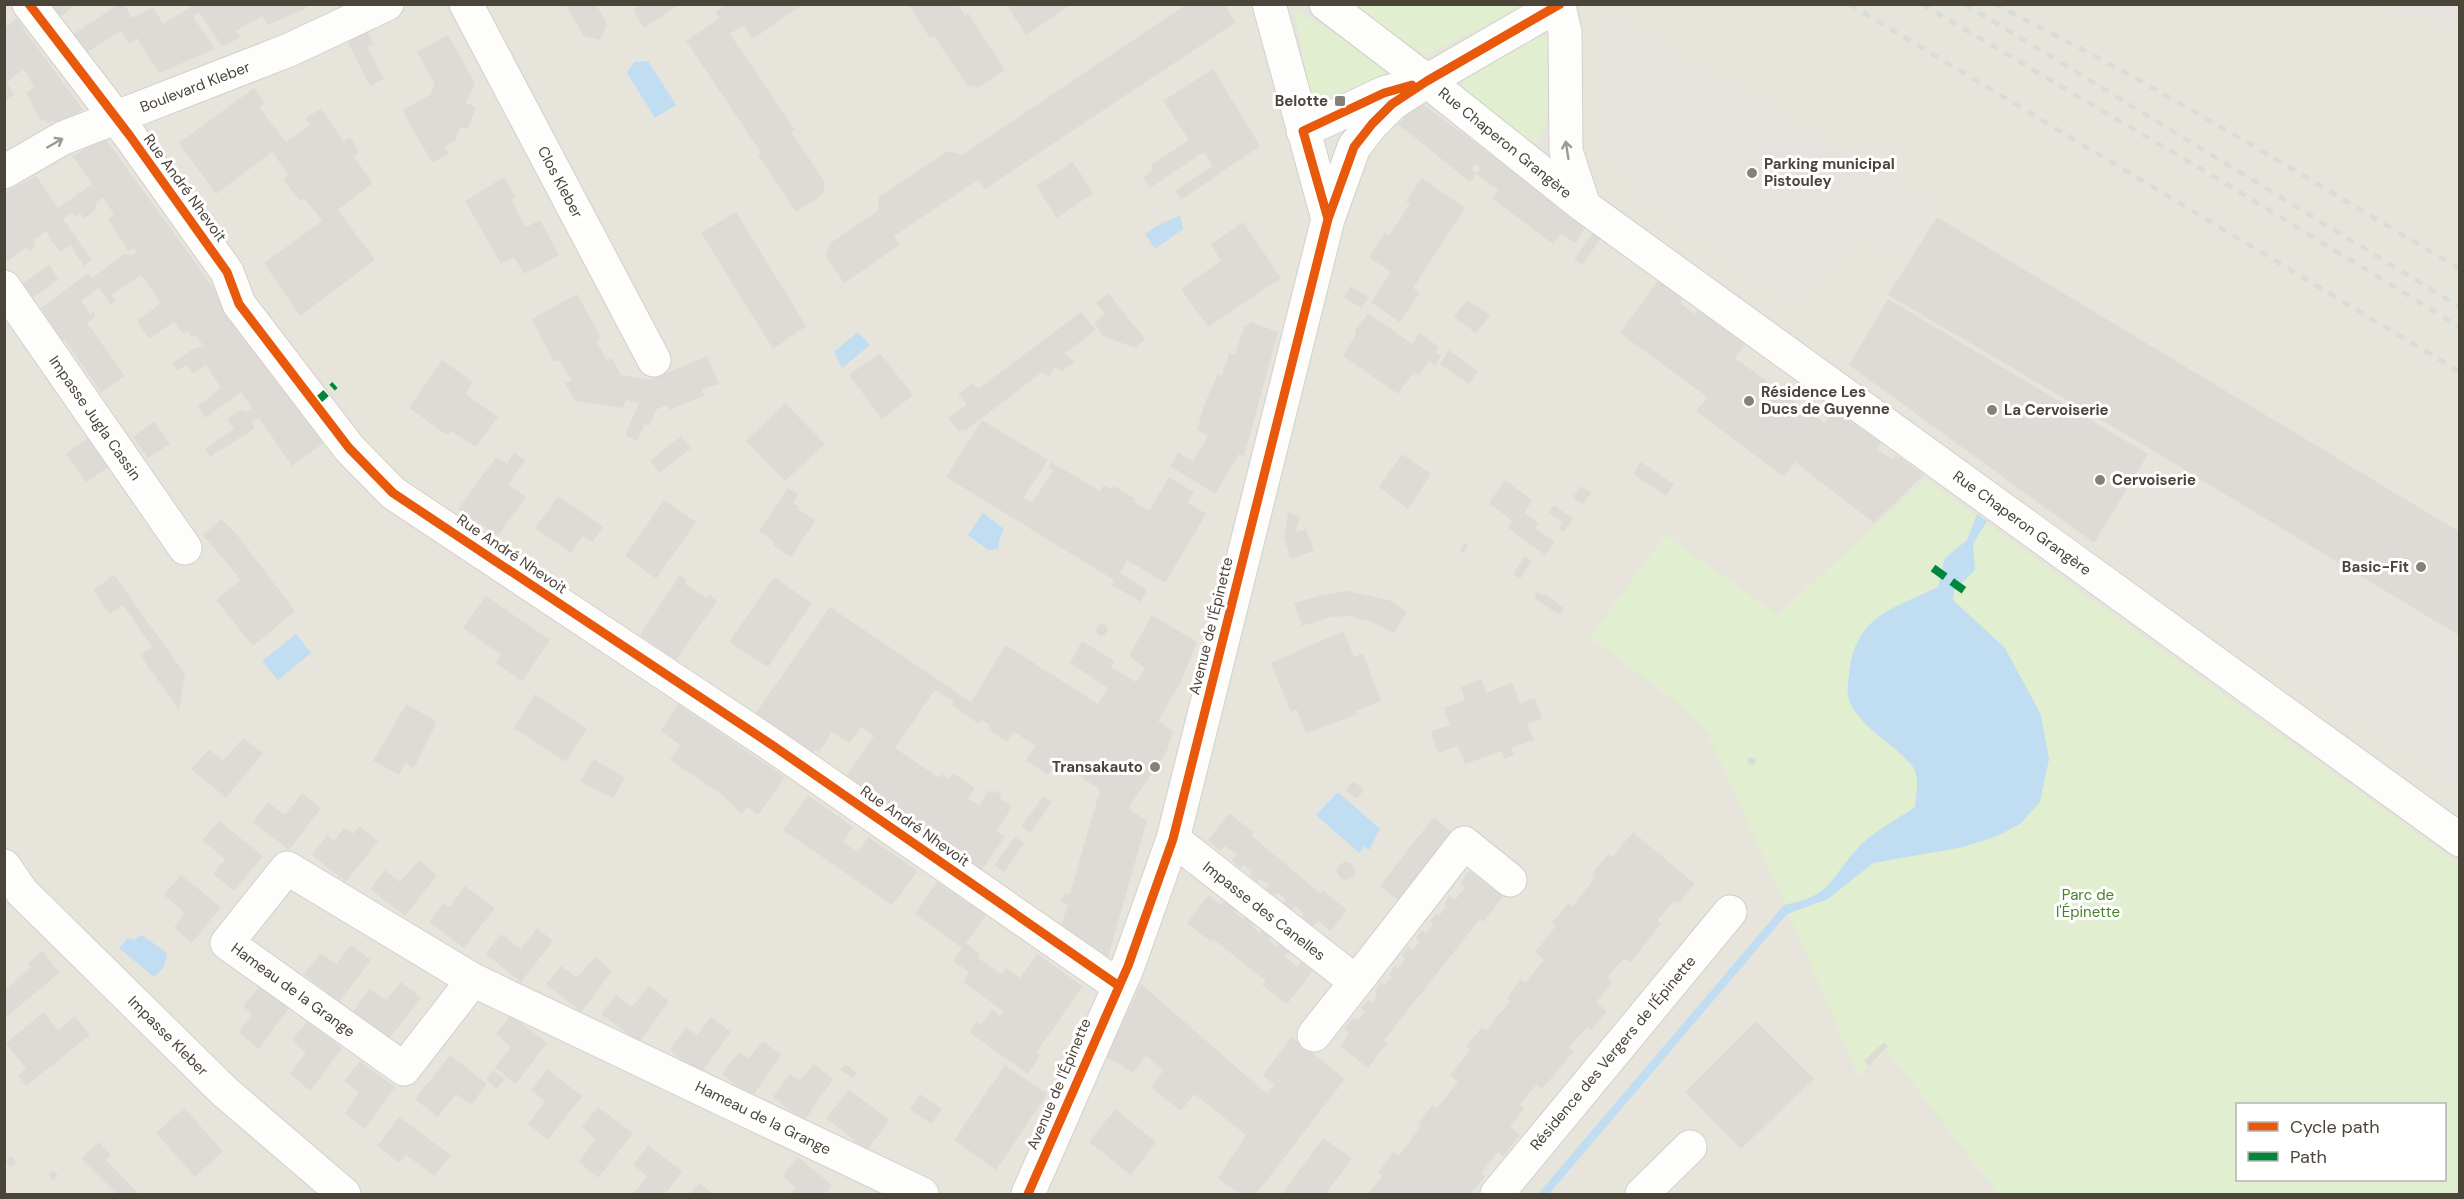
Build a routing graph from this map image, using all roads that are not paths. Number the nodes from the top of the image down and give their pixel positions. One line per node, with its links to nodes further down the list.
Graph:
1 (28, 4): 8 (street, Rue André Nhevoit)
2 (387, 4): 8 (street, Boulevard Kleber)
3 (466, 4): 14 (street, Clos Kleber)
4 (1269, 4): 9 (street)
5 (1326, 4): 7 (street, Rue Chaperon Grangère)
6 (1559, 5): 7 (street, Avenue de l'Épinette); 11 (street, Rue Chaperon Grangère, one-way to 6)
7 (1427, 81): 9 (street, Avenue de l'Épinette); 11 (street, Rue Chaperon Grangère); 12 (street, Avenue de l'Épinette)
8 (116, 117): 10 (street, Boulevard Kleber, one-way to 8); 23 (street, Rue André Nhevoit)
9 (1303, 131): 12 (street)
10 (4, 172)
11 (1584, 206): 17 (street, Rue Chaperon Grangère)
12 (1328, 219): 16 (street, Avenue de l'Épinette)
13 (4, 287): 15 (street, Impasse Jugla Cassin)
14 (654, 360)
15 (185, 548)
16 (1173, 839): 22 (street, Impasse des Canelles); 23 (street, Avenue de l'Épinette)
17 (2460, 840)
18 (4, 866): 26 (street, Impasse Kleber)
19 (1510, 880): 22 (street)
20 (1730, 912): 29 (street, Résidence des Vergers de l'Épinette)
21 (473, 980): 21 (street, Hameau de la Grange); 27 (street, Hameau de la Grange)
22 (1356, 982): 24 (street)
23 (1119, 986): 28 (street, Avenue de l'Épinette)
24 (1314, 1035)
25 (1690, 1147): 30 (street)
26 (344, 1194)
27 (922, 1194)
28 (1028, 1194)
29 (1497, 1194)
30 (1642, 1194)

